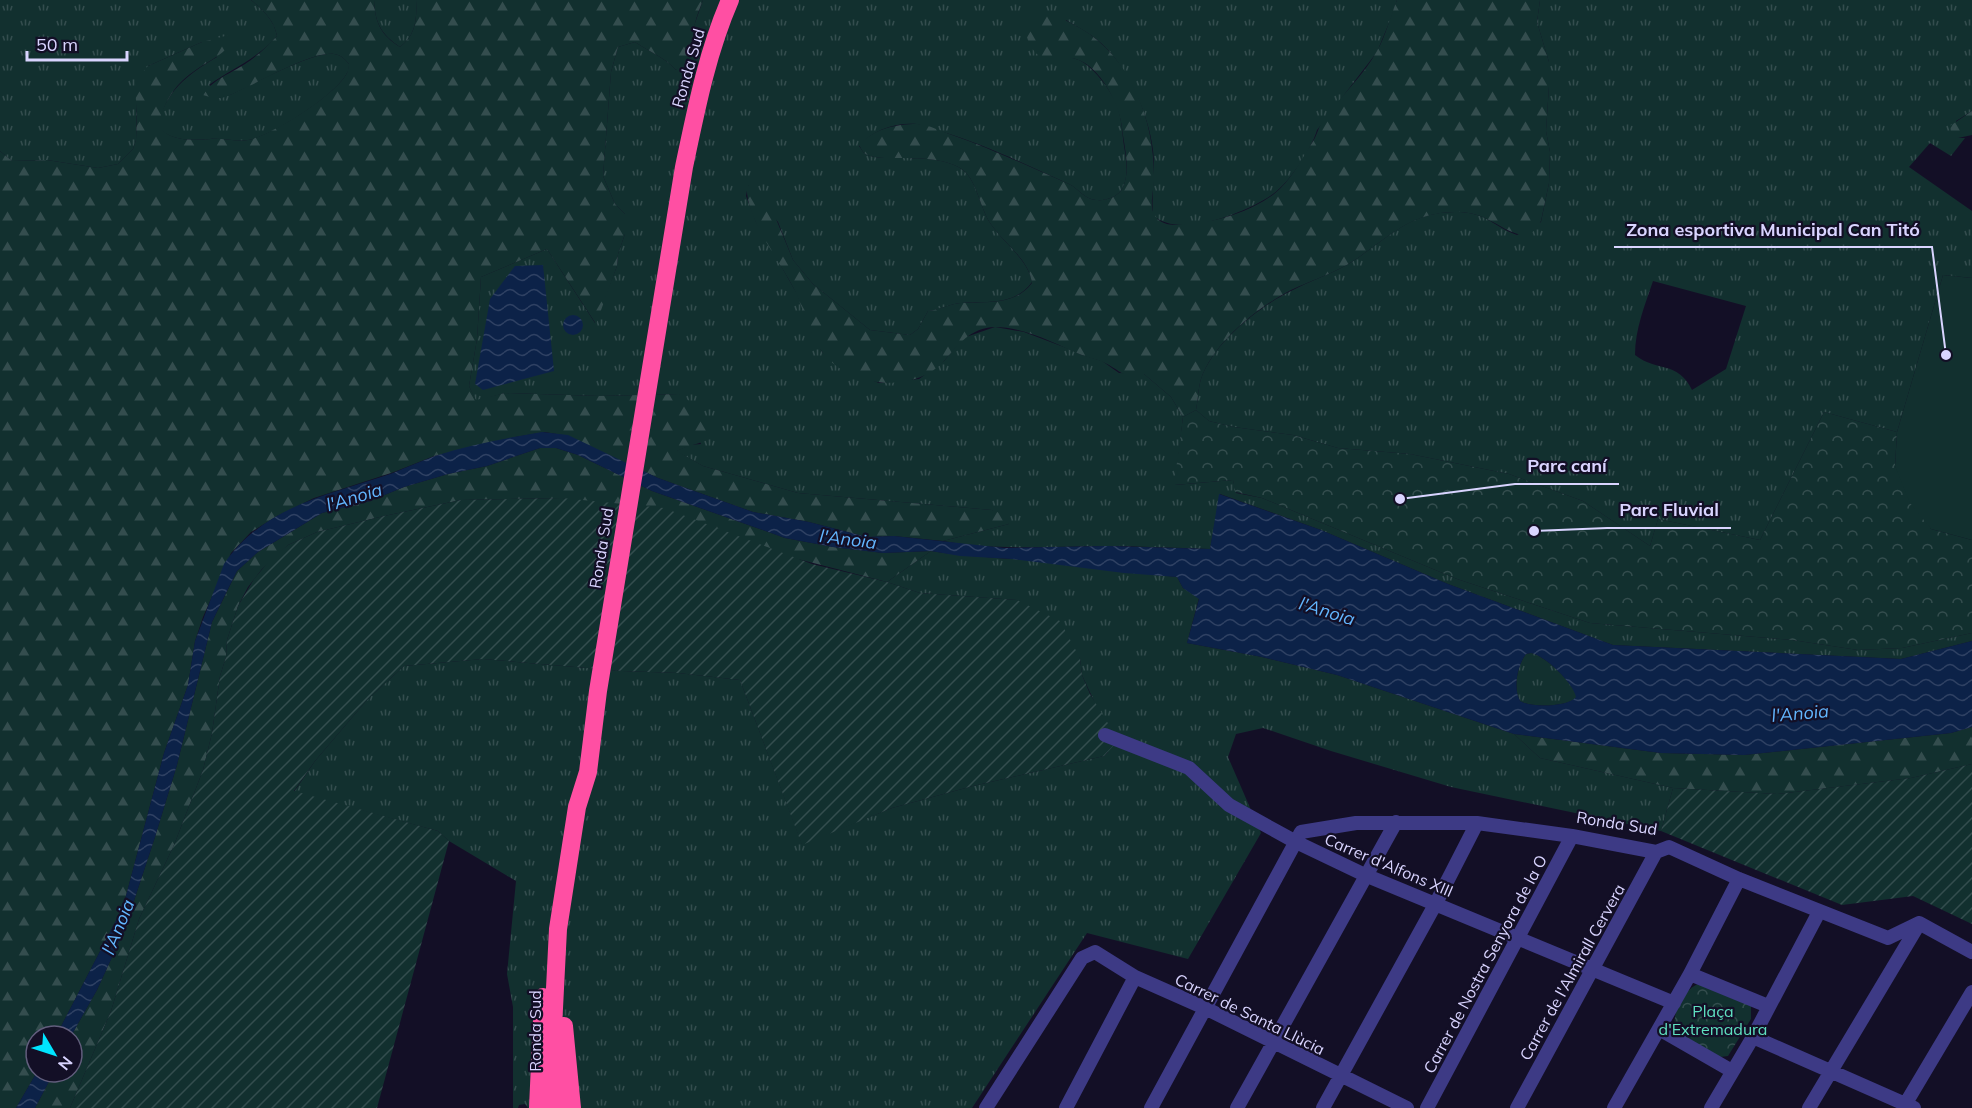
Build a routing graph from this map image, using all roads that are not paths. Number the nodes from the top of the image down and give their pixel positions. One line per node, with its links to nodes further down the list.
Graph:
1 (730, 0): 3 (highway, Ronda Sud)
2 (1105, 735): 7 (street, Carrer d'Alfons XIII)
3 (577, 807): 30 (highway); 31 (highway, Ronda Sud); 32 (highway)
4 (1396, 822): 5 (street, Ronda Sud); 7 (street, Ronda Sud); 9 (street)
5 (1478, 823): 6 (street, Ronda Sud); 11 (street)
6 (1572, 836): 8 (street, Ronda Sud); 14 (street, Carrer de Nostra Senyora de la O)
7 (1296, 842): 9 (street, Carrer d'Alfons XIII); 22 (street)
8 (1656, 852): 10 (street, Ronda Sud); 16 (street, Carrer de l'Almirall Cervera)
9 (1365, 875): 11 (street, Carrer d'Alfons XIII); 25 (street)
10 (1738, 879): 12 (street, Ronda Sud); 17 (street)
11 (1436, 903): 14 (street, Carrer d'Alfons XIII); 28 (street)
12 (1819, 912): 13 (street, Ronda Sud); 21 (street)
13 (1919, 924): 15 (street); 27 (street)
14 (1517, 937): 16 (street, Carrer d'Alfons XIII); 39 (street, Carrer de Nostra Senyora de la O)
15 (1972, 952)
16 (1593, 970): 20 (street, Carrer d'Alfons XIII); 40 (street, Carrer de l'Almirall Cervera)
17 (1690, 974): 20 (street); 21 (street)
18 (1135, 977): 22 (street, Carrer de Santa Llùcia); 33 (street, Carrer de Santa Llùcia); 34 (street)
19 (1972, 992): 29 (street)
20 (1674, 1003): 23 (street)
21 (1768, 1006): 24 (street)
22 (1205, 1008): 25 (street, Carrer de Santa Llùcia); 35 (street)
23 (1659, 1029): 26 (street); 41 (street)
24 (1753, 1037): 26 (street); 27 (street)
25 (1273, 1041): 28 (street, Carrer de Santa Llùcia); 36 (street)
26 (1732, 1071): 42 (street)
27 (1832, 1071): 29 (street); 43 (street)
28 (1340, 1076): 37 (street); 38 (street, Carrer de Santa Llùcia)
29 (1908, 1106)
30 (538, 1108)
31 (555, 1108)
32 (572, 1108)
33 (986, 1108)
34 (1066, 1108)
35 (1151, 1108)
36 (1237, 1108)
37 (1323, 1108)
38 (1407, 1108)
39 (1427, 1108)
40 (1516, 1108)
41 (1614, 1108)
42 (1711, 1108)
43 (1809, 1108)

